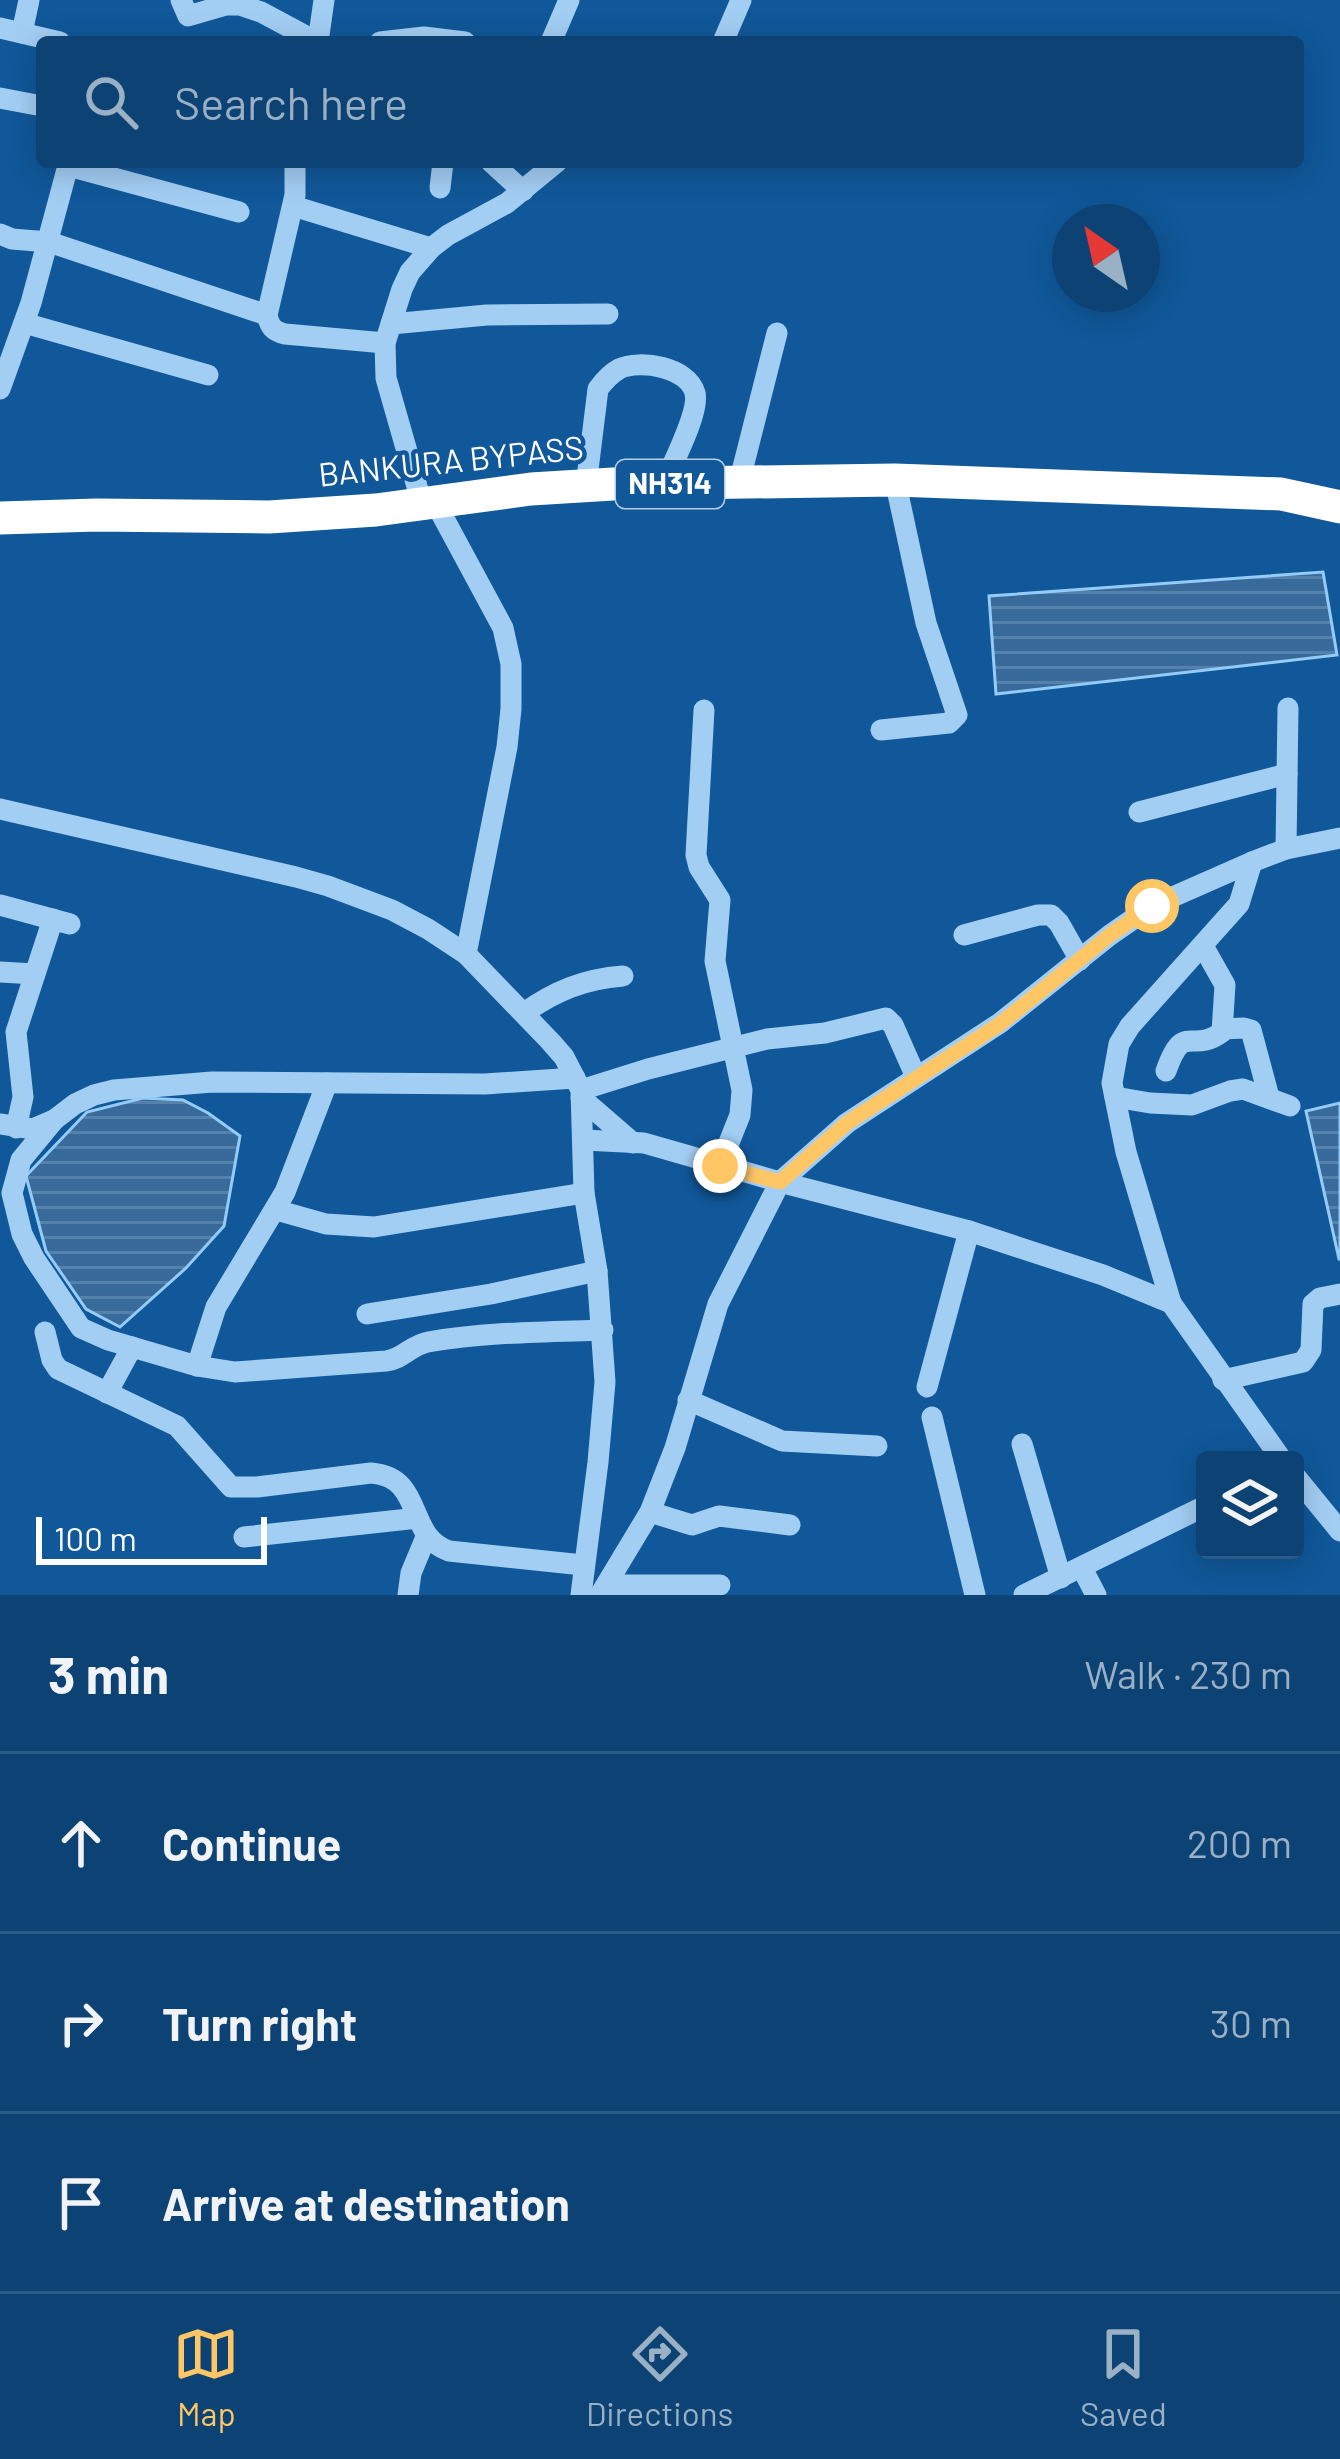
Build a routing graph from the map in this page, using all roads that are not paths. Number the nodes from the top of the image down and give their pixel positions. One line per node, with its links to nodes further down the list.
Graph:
1 (29, 0): 7 (street)
2 (181, 0): 6 (street)
3 (324, 0): 9 (street)
4 (569, 0): 10 (street)
5 (741, 0): 11 (street)
6 (240, 2): 8 (street)
7 (11, 30)
8 (306, 36)
9 (318, 36)
10 (554, 36)
11 (726, 36)
12 (0, 98): 13 (street)
13 (36, 105)
14 (68, 168): 25 (street)
15 (83, 168): 23 (street)
16 (296, 168): 22 (street)
17 (442, 168): 20 (street)
18 (498, 168): 21 (street)
19 (550, 168): 21 (street)
20 (440, 188)
21 (523, 190): 26 (street)
22 (293, 206): 26 (street); 28 (street)
23 (239, 212)
24 (0, 234): 25 (street)
25 (49, 242): 28 (street); 29 (street)
26 (431, 248): 30 (street)
27 (608, 314): 30 (street)
28 (267, 315): 30 (street)
29 (25, 323): 32 (street); 33 (street)
30 (388, 333): 38 (street)
31 (777, 333): 35 (street)
32 (208, 375)
33 (0, 389)
34 (895, 480): 35 (highway, BANKURA BYPASS / NH314); 39 (highway, BANKURA BYPASS / NH314); 43 (street)
35 (739, 483): 36 (highway, BANKURA BYPASS / NH314)
36 (664, 484): 37 (highway, BANKURA BYPASS / NH314); 37 (street)
37 (586, 486): 38 (highway, BANKURA BYPASS / NH314)
38 (428, 503): 40 (highway, BANKURA BYPASS / NH314); 53 (street)
39 (1340, 507)
40 (0, 518)
41 (1288, 708): 44 (street)
42 (704, 710): 60 (street)
43 (880, 730)
44 (1287, 774): 46 (street); 48 (street)
45 (0, 809): 53 (street)
46 (1139, 812)
47 (1340, 838): 48 (street)
48 (1286, 849): 49 (street)
49 (1252, 862): 52 (street); 54 (street)
50 (0, 905): 56 (street)
51 (964, 935): 54 (street)
52 (1203, 946): 59 (street); 65 (street)
53 (466, 954): 58 (street)
54 (1080, 960): 62 (street)
55 (0, 972): 56 (street)
56 (35, 974): 67 (street)
57 (623, 976): 58 (street)
58 (524, 1013): 64 (street)
59 (1222, 1029): 61 (street); 65 (street)
60 (732, 1048): 62 (street); 64 (street); 70 (street)
61 (1166, 1071)
62 (916, 1077): 71 (street)
63 (327, 1083): 64 (street); 66 (street); 73 (street)
64 (579, 1089): 68 (street); 69 (street)
65 (1115, 1097): 77 (street)
66 (54, 1120): 67 (street); 81 (street)
67 (8, 1126)
68 (584, 1140): 69 (street); 72 (street)
69 (633, 1142): 70 (street)
70 (720, 1166): 71 (street)
71 (780, 1182): 74 (street); 86 (street)
72 (584, 1193): 73 (street); 75 (street)
73 (277, 1210): 82 (street)
74 (969, 1231): 77 (street); 84 (street)
75 (597, 1271): 78 (street); 79 (street)
76 (1340, 1294): 83 (street)
77 (1171, 1303): 83 (street)
78 (367, 1314)
79 (603, 1330): 82 (street); 98 (street)
80 (45, 1332): 85 (street)
81 (132, 1347): 82 (street); 85 (street)
82 (196, 1366)
83 (1223, 1380): 90 (street)
84 (927, 1387)
85 (107, 1393): 95 (street)
86 (688, 1400): 89 (street); 93 (street)
87 (932, 1417): 104 (street)
88 (1022, 1444): 99 (street)
89 (877, 1446)
90 (1275, 1451)
91 (1304, 1487): 96 (street)
92 (1196, 1510): 99 (street)
93 (650, 1512): 94 (street); 101 (street)
94 (790, 1526)
95 (422, 1528): 97 (street); 98 (street); 102 (street)
96 (1340, 1532)
97 (244, 1538)
98 (583, 1565): 103 (street)
99 (1071, 1573): 105 (street); 106 (street)
100 (719, 1585): 101 (street)
101 (603, 1590)
102 (409, 1595)
103 (581, 1595)
104 (975, 1595)
105 (1024, 1595)
106 (1096, 1595)

